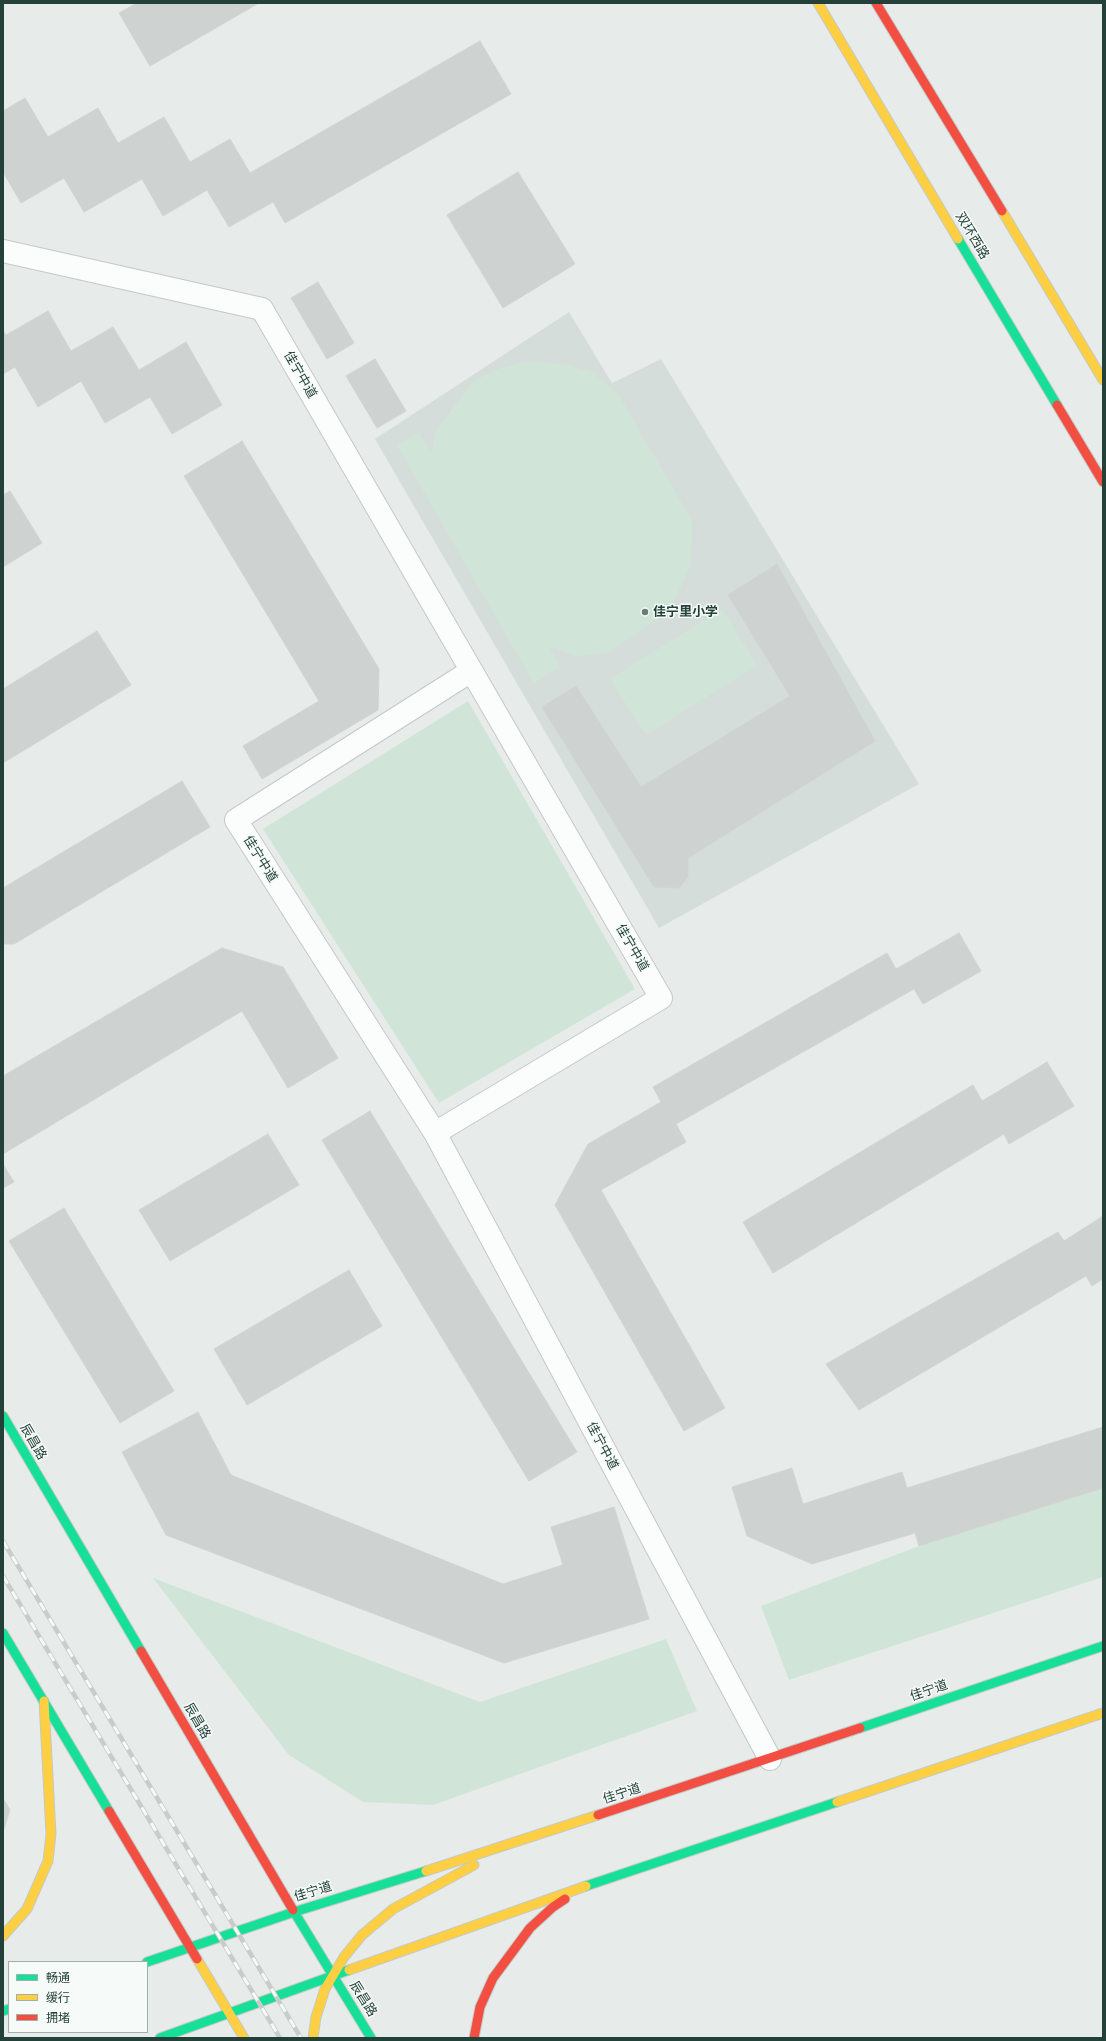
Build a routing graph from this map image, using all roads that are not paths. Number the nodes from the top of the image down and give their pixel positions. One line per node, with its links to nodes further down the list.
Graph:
1 (818, 3): 5 (main road, 双环西路)
2 (876, 3): 4 (main road)
3 (3, 251): 6 (street, 佳宁中道)
4 (1103, 380)
5 (1100, 469)
6 (471, 671): 7 (street, 佳宁中道); 7 (street, 佳宁中道)
7 (435, 1133): 13 (street, 佳宁中道)
8 (3, 1416): 16 (main road, 辰昌路)
9 (3, 1633): 11 (main road)
10 (1103, 1646): 13 (main road, 佳宁道)
11 (44, 1701): 17 (main road); 18 (main road)
12 (1103, 1713): 15 (main road)
13 (770, 1759): 14 (main road, 佳宁道)
14 (517, 1842): 16 (main road, 佳宁道); 20 (main road)
15 (586, 1886): 20 (main road); 26 (main road)
16 (294, 1912): 18 (main road, 佳宁道); 20 (main road, 辰昌路)
17 (3, 1936)
18 (190, 1947): 19 (main road, 佳宁道); 21 (main road)
19 (148, 1962)
20 (332, 1975): 21 (main road); 24 (main road); 25 (main road, 辰昌路)
21 (229, 2014): 22 (main road); 23 (main road)
22 (160, 2038)
23 (244, 2038)
24 (313, 2038)
25 (371, 2038)
26 (474, 2038)

